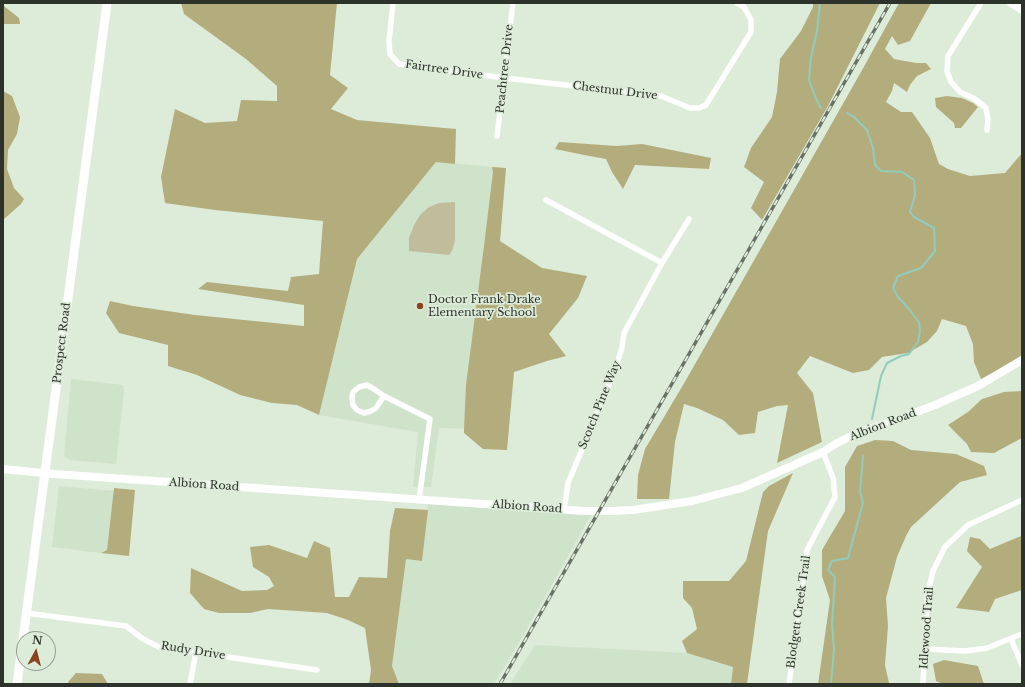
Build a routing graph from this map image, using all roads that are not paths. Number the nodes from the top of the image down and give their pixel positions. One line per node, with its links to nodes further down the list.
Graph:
1 (107, 3): 18 (main road, Prospect Road)
2 (393, 3): 8 (street, Fairtree Drive)
3 (513, 3): 8 (street, Peachtree Drive)
4 (737, 3): 8 (street, Chestnut Drive)
5 (981, 3): 9 (street)
6 (1010, 3): 7 (street)
7 (1022, 10)
8 (505, 78): 10 (street, Peachtree Drive)
9 (987, 130)
10 (498, 136)
11 (546, 200): 13 (street)
12 (689, 219): 13 (street, Scotch Pine Way)
13 (662, 263): 21 (street, Scotch Pine Way)
14 (1022, 360): 16 (street, Albion Road)
15 (384, 396): 15 (street); 19 (street)
16 (824, 452): 21 (street, Albion Road); 31 (street, Blodgett Creek Trail)
17 (3, 469): 18 (street, Albion Road)
18 (44, 473): 19 (street, Albion Road); 22 (main road, Prospect Road)
19 (420, 500): 21 (street, Albion Road)
20 (1022, 500): 25 (street, Idlewood Trail)
21 (564, 510)
22 (26, 613): 26 (street, Rudy Drive); 29 (main road, Prospect Road)
23 (1022, 634): 24 (street)
24 (1011, 639): 25 (street); 27 (street)
25 (925, 649): 32 (street, Idlewood Trail)
26 (196, 652): 28 (street, Rudy Drive); 30 (street)
27 (1022, 665)
28 (317, 670)
29 (17, 684)
30 (190, 684)
31 (789, 684)
32 (923, 684)

